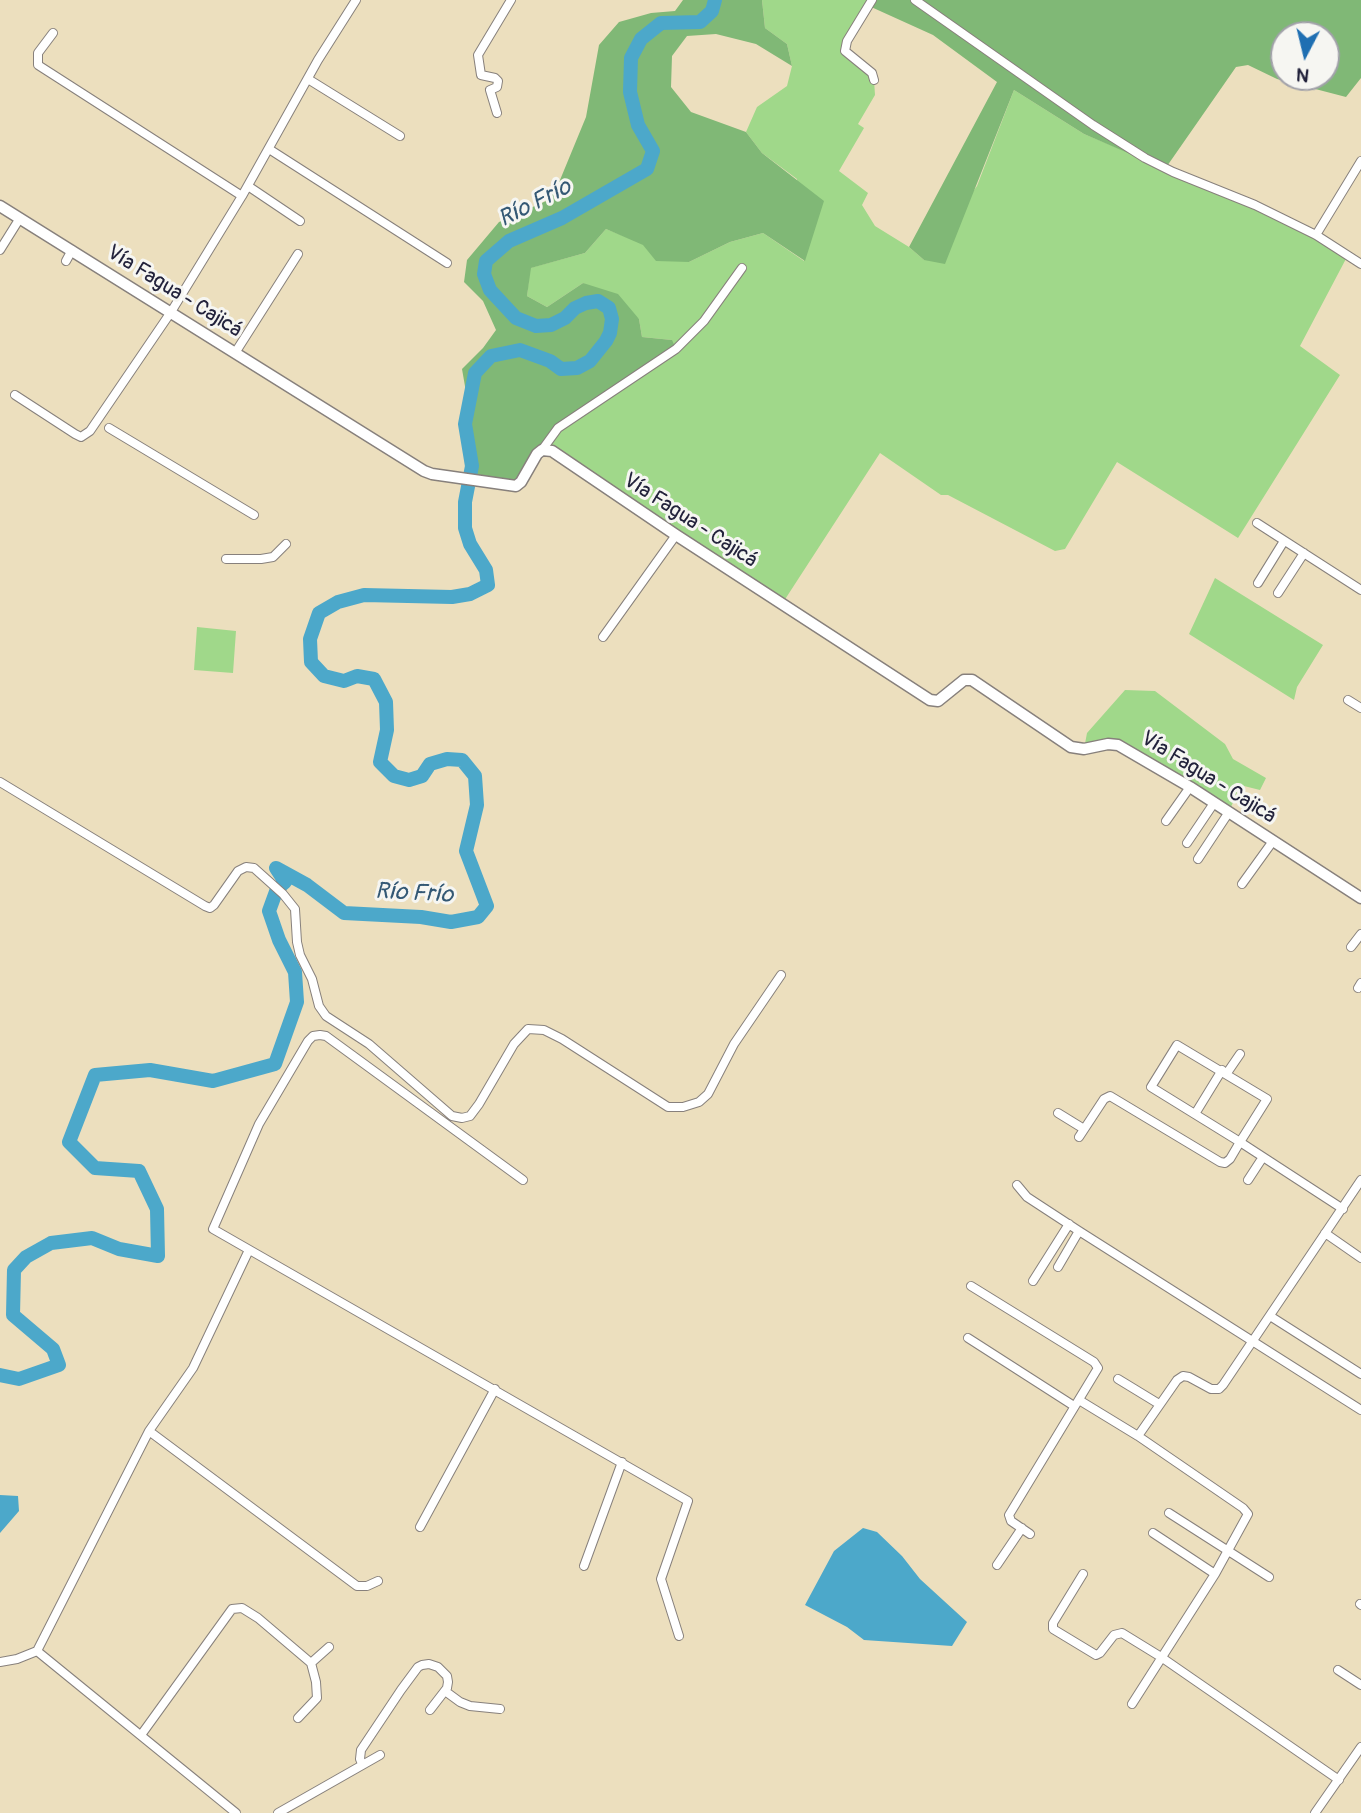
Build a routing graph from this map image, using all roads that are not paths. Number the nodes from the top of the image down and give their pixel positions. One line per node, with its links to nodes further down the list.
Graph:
1 (356, 0): 6 (street)
2 (511, 0): 8 (street)
3 (872, 0): 7 (street)
4 (915, 0): 17 (street)
5 (53, 33): 13 (street)
6 (308, 79): 9 (street); 10 (street)
7 (874, 80)
8 (497, 113)
9 (400, 136)
10 (269, 149): 12 (street); 22 (street)
11 (1361, 161): 17 (street)
12 (248, 186): 13 (street); 16 (street)
13 (242, 196): 25 (street)
14 (0, 206): 15 (street, Vía Fagua - Cajicá)
15 (20, 218): 18 (street); 19 (street, Vía Fagua - Cajicá)
16 (300, 221)
17 (1317, 235): 23 (street)
18 (0, 250)
19 (72, 250): 21 (street); 25 (street, Vía Fagua - Cajicá)
20 (298, 254): 26 (street)
21 (66, 261)
22 (447, 263)
23 (1361, 264)
24 (742, 268): 29 (street)
25 (171, 312): 26 (street, Vía Fagua - Cajicá); 27 (street)
26 (236, 353): 29 (street, Vía Fagua - Cajicá)
27 (15, 395)
28 (109, 428): 30 (street)
29 (542, 450): 32 (street, Vía Fagua - Cajicá)
30 (254, 515)
31 (1257, 523): 33 (street)
32 (676, 535): 40 (street); 44 (street, Vía Fagua - Cajicá)
33 (1284, 541): 35 (street); 37 (street)
34 (286, 544): 36 (street)
35 (1304, 553): 38 (street); 39 (street)
36 (226, 559)
37 (1258, 583)
38 (1361, 590)
39 (1278, 593)
40 (603, 637)
41 (1349, 700): 42 (street)
42 (1361, 708)
43 (0, 782): 55 (street)
44 (1190, 787): 45 (street, Vía Fagua - Cajicá); 47 (street)
45 (1214, 803): 46 (street, Vía Fagua - Cajicá); 49 (street)
46 (1229, 813): 48 (street, Vía Fagua - Cajicá); 50 (street)
47 (1166, 821)
48 (1273, 841): 51 (street); 52 (street, Vía Fagua - Cajicá)
49 (1187, 843)
50 (1198, 859)
51 (1242, 884)
52 (1361, 898)
53 (1361, 934): 54 (street)
54 (1351, 947)
55 (781, 975)
56 (1240, 1054): 57 (street)
57 (1224, 1072): 59 (street); 59 (street); 62 (street)
58 (1058, 1113): 60 (street)
59 (1195, 1114): 62 (street)
60 (1084, 1129): 61 (street); 62 (street)
61 (1079, 1138)
62 (1240, 1142): 63 (street)
63 (1263, 1157): 65 (street); 68 (street)
64 (523, 1180): 72 (street)
65 (1248, 1180)
66 (1361, 1180): 68 (street)
67 (1017, 1185): 69 (street)
68 (1343, 1209): 71 (street)
69 (1069, 1224): 70 (street); 75 (street)
70 (1079, 1231): 74 (street); 79 (street)
71 (1325, 1233): 73 (street); 77 (street)
72 (250, 1250): 82 (street); 86 (street)
73 (1361, 1258)
74 (1058, 1267)
75 (1033, 1281)
76 (971, 1286): 83 (street)
77 (1270, 1316): 79 (street); 80 (street)
78 (968, 1338): 83 (street)
79 (1253, 1340): 84 (street); 85 (street)
80 (1361, 1374)
81 (1118, 1379): 84 (street)
82 (495, 1389): 88 (street); 90 (street)
83 (1076, 1403): 87 (street); 91 (street)
84 (1159, 1404): 87 (street)
85 (1361, 1410)
86 (149, 1431): 100 (street); 103 (street)
87 (1138, 1436): 94 (street)
88 (622, 1462): 96 (street); 101 (street)
89 (1169, 1513): 94 (street)
90 (420, 1527)
91 (1022, 1528): 93 (street); 95 (street)
92 (1153, 1533): 98 (street)
93 (1030, 1534)
94 (1229, 1552): 98 (street); 99 (street)
95 (997, 1564)
96 (584, 1566)
97 (1083, 1574): 104 (street)
98 (1215, 1574): 104 (street)
99 (1269, 1577)
100 (378, 1581)
101 (679, 1636)
102 (329, 1647): 106 (street)
103 (37, 1651): 105 (street); 114 (street)
104 (1161, 1657): 110 (street); 118 (street)
105 (0, 1662)
106 (311, 1663): 113 (street); 114 (street)
107 (1338, 1670): 108 (street)
108 (1361, 1685)
109 (445, 1690): 111 (street); 112 (street); 117 (street)
110 (1132, 1704)
111 (500, 1709)
112 (430, 1710)
113 (298, 1718)
114 (141, 1735): 119 (street)
115 (1361, 1747): 118 (street)
116 (380, 1755): 117 (street)
117 (362, 1765): 120 (street)
118 (1339, 1780): 121 (street)
119 (236, 1813)
120 (278, 1813)
121 (1315, 1813)

